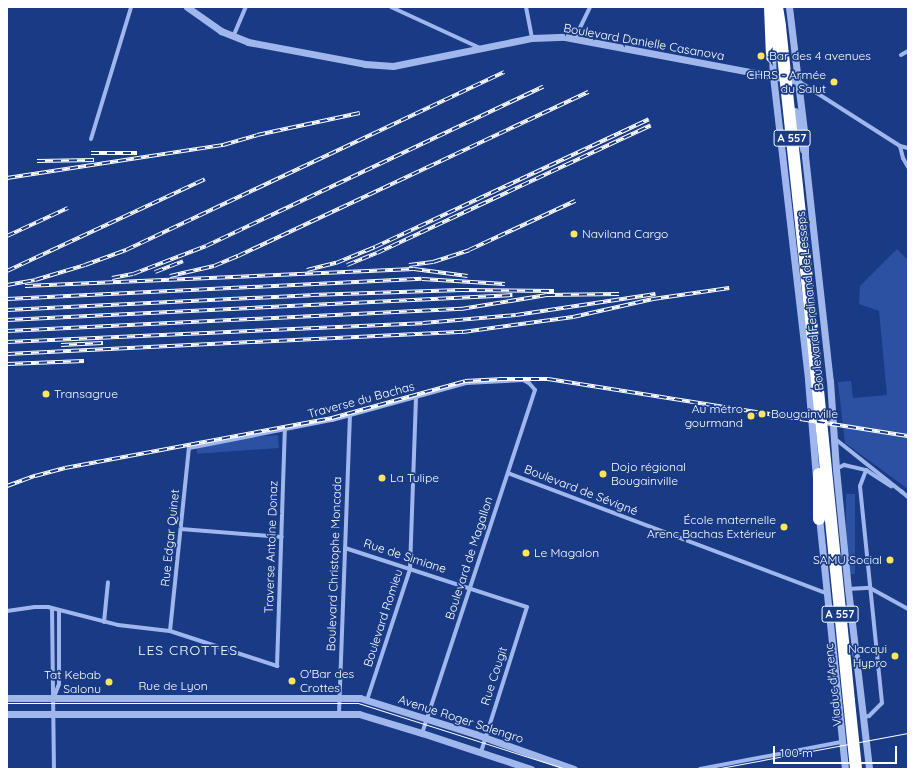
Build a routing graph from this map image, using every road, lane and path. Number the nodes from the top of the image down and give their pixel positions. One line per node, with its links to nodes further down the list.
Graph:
1 (131, 7): 23 (street)
2 (187, 7): 11 (street, Boulevard Danielle Casanova)
3 (246, 7): 11 (street)
4 (391, 7): 14 (street)
5 (526, 7): 12 (street)
6 (590, 7): 13 (street)
7 (770, 7): 17 (highway)
8 (773, 7): 17 (street, Boulevard Ferdinand de Lesseps)
9 (779, 7): 30 (highway, A 557, bridge)
10 (789, 7): 20 (street, Boulevard Ferdinand de Lesseps)
11 (233, 36): 14 (street, Boulevard Danielle Casanova)
12 (532, 38): 13 (street, Boulevard Danielle Casanova); 14 (street, Boulevard Danielle Casanova)
13 (575, 38): 18 (street, Boulevard Danielle Casanova)
14 (480, 49)
15 (908, 51): 16 (street)
16 (901, 55)
17 (772, 57): 18 (street, Boulevard Ferdinand de Lesseps)
18 (773, 76): 19 (street, Boulevard Danielle Casanova); 22 (street, Boulevard Ferdinand de Lesseps)
19 (790, 79): 20 (street, Boulevard Danielle Casanova); 21 (street)
20 (798, 81): 24 (street); 26 (street, Boulevard Ferdinand de Lesseps)
21 (796, 119): 22 (street); 26 (street)
22 (778, 121): 40 (street, Boulevard Ferdinand de Lesseps)
23 (91, 139)
24 (900, 146): 25 (street); 27 (street)
25 (908, 148)
26 (805, 156): 33 (street, Boulevard Ferdinand de Lesseps)
27 (908, 167)
28 (535, 390): 29 (street, Traverse du Bachas); 37 (street, Boulevard de Magallon)
29 (416, 396): 31 (street, Traverse du Bachas); 44 (street, Boulevard Romieu)
30 (820, 401): 40 (highway); 76 (highway, Viaduc d'Arenc / A 557, bridge)
31 (350, 415): 32 (street, Traverse du Bachas); 43 (street, Boulevard Christophe Moncada)
32 (285, 429): 34 (street, Traverse du Bachas); 42 (street, Traverse Antoine Donaz)
33 (834, 438): 35 (street, Boulevard Ferdinand de Lesseps); 38 (street)
34 (189, 448): 41 (street, Rue Edgar Quinet)
35 (836, 469): 36 (street); 48 (street, Boulevard Ferdinand de Lesseps)
36 (866, 470): 38 (street); 47 (street)
37 (508, 473): 46 (street, Boulevard de Magallon); 49 (street, Boulevard de Sévigné)
38 (902, 492): 39 (street)
39 (908, 497)
40 (819, 519): 49 (street, Boulevard Ferdinand de Lesseps)
41 (181, 529): 42 (street); 56 (street, Rue Edgar Quinet)
42 (282, 537): 56 (street, Traverse Antoine Donaz)
43 (345, 548): 44 (street, Rue de Simiane); 57 (street, Boulevard Christophe Moncada)
44 (410, 569): 46 (street, Rue de Simiane); 60 (street, Boulevard Romieu)
45 (108, 582): 55 (street)
46 (470, 587): 50 (street, Rue de Simiane); 65 (street, Boulevard de Magallon)
47 (870, 588): 48 (street); 52 (street); 64 (street)
48 (848, 589): 64 (street, Boulevard Ferdinand de Lesseps)
49 (826, 593): 66 (street, Boulevard Ferdinand de Lesseps)
50 (527, 607): 68 (street, Rue Cougit)
51 (52, 608): 53 (street); 54 (street); 59 (street)
52 (908, 609)
53 (59, 610): 55 (street); 59 (street)
54 (7, 611)
55 (104, 622): 56 (street)
56 (170, 631)
57 (340, 697): 59 (street, Rue de Lyon); 60 (street, Avenue Roger Salengro); 63 (street, Boulevard Christophe Moncada)
58 (7, 698): 59 (street, Rue de Lyon)
59 (54, 698): 62 (street)
60 (368, 700): 65 (street, Avenue Roger Salengro)
61 (7, 714): 62 (street)
62 (54, 714): 63 (street, Avenue Roger Salengro); 71 (street)
63 (339, 714): 67 (street, Avenue Roger Salengro)
64 (863, 716): 66 (street); 77 (street, Boulevard Ferdinand de Lesseps)
65 (426, 719): 67 (street, Boulevard de Magallon); 68 (street, Avenue Roger Salengro)
66 (840, 719): 69 (street, Boulevard Ferdinand de Lesseps)
67 (422, 733): 70 (street, Avenue Roger Salengro)
68 (485, 738): 70 (street, Rue Cougit); 73 (street, Avenue Roger Salengro)
69 (842, 742): 74 (street); 75 (street, Boulevard Ferdinand de Lesseps)
70 (481, 752): 72 (street, Avenue Roger Salengro)
71 (54, 769)
72 (531, 769)
73 (574, 769)
74 (700, 769)
75 (845, 769)
76 (856, 769)
77 (869, 769)

